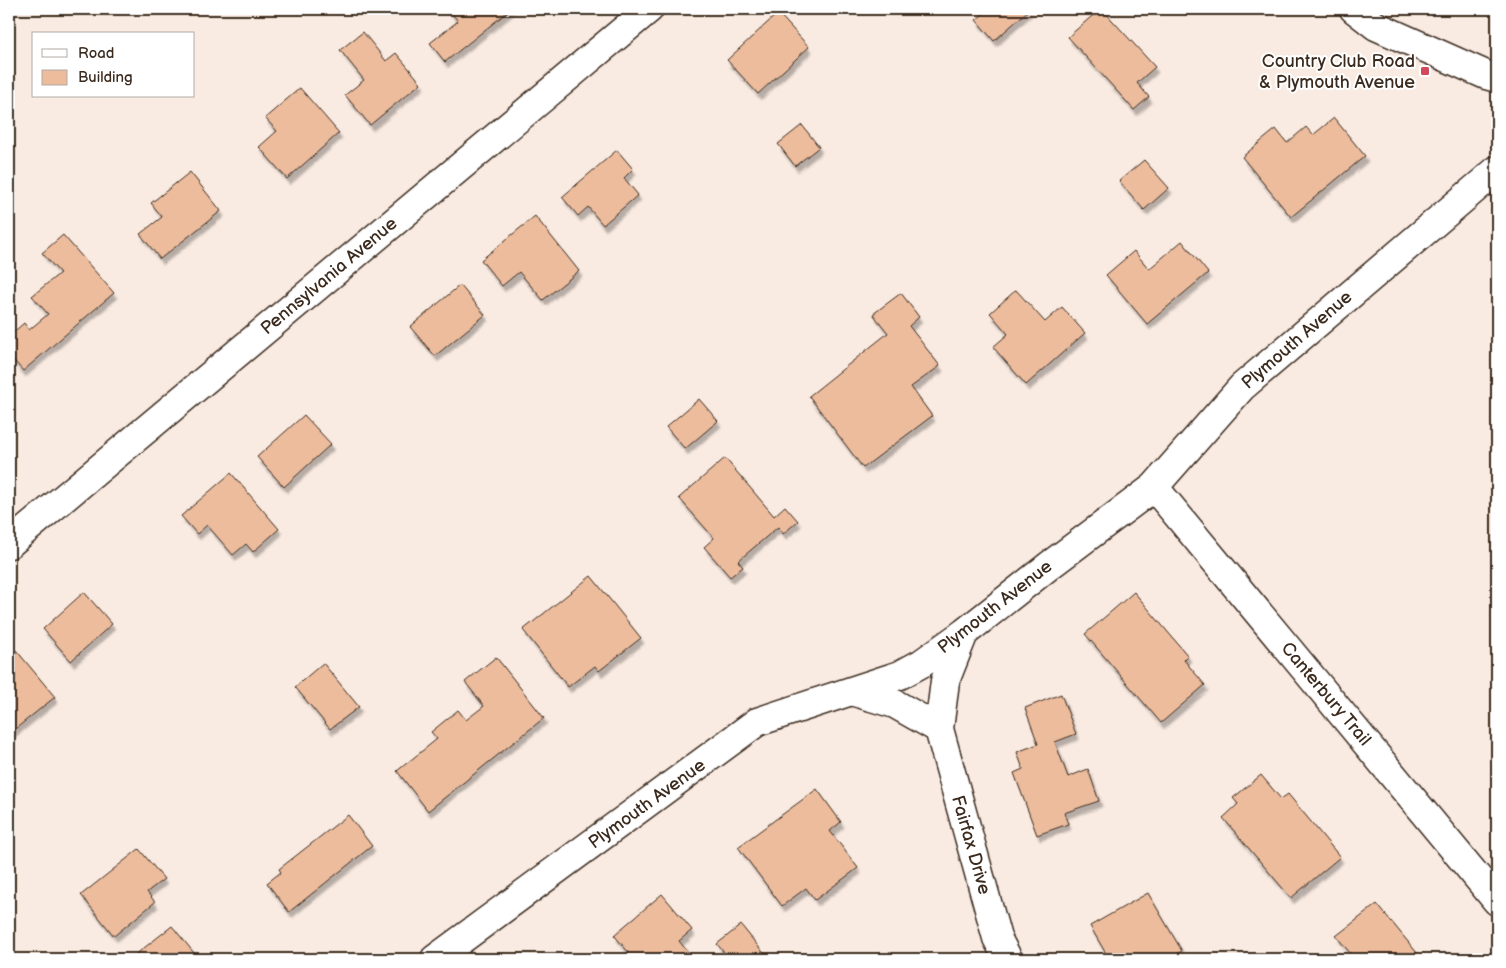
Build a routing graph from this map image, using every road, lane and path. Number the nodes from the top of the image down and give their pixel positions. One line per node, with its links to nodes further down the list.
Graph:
1 (649, 9): 6 (street, Pennsylvania Avenue)
2 (1354, 9): 3 (street)
3 (1497, 78)
4 (1497, 170): 5 (street, Plymouth Avenue)
5 (1154, 487): 7 (street, Plymouth Avenue); 10 (street, Canterbury Trail)
6 (9, 544)
7 (964, 633): 8 (street, Plymouth Avenue); 9 (street, Fairfax Drive)
8 (851, 692): 9 (street); 11 (street, Plymouth Avenue)
9 (939, 728): 12 (street, Fairfax Drive)
10 (1497, 901)
11 (435, 959)
12 (1008, 959)

